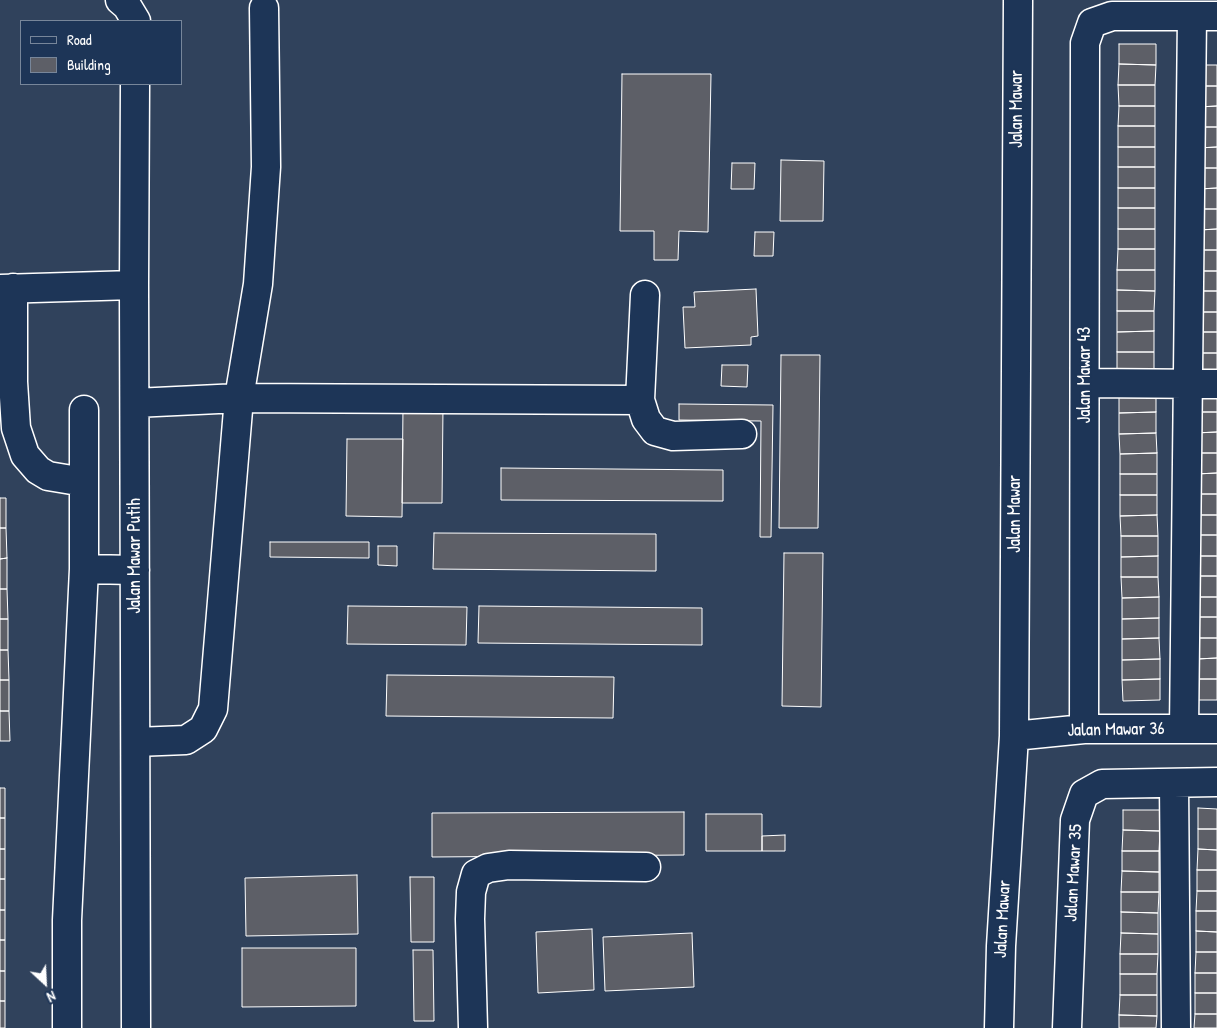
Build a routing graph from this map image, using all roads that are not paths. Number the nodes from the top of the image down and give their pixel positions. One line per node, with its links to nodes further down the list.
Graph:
1 (120, 0): 5 (street)
2 (1018, 0): 24 (street, Jalan Mawar)
3 (264, 8): 13 (street)
4 (1205, 16): 10 (street, Jalan Mawar 43); 11 (street)
5 (135, 20)
6 (136, 85): 7 (street, Jalan Mawar Putih)
7 (134, 285): 8 (street); 15 (street, Jalan Mawar Putih)
8 (7, 288): 18 (street)
9 (645, 295): 14 (street)
10 (1085, 383): 11 (street); 21 (street, Jalan Mawar 43)
11 (1188, 384): 12 (street); 22 (street)
12 (1217, 384)
13 (239, 398): 14 (street); 15 (street); 25 (street)
14 (640, 400): 17 (street)
15 (136, 403): 20 (street, Jalan Mawar Putih)
16 (84, 410): 18 (street)
17 (742, 434)
18 (84, 482): 19 (street)
19 (84, 569): 20 (street); 29 (street)
20 (135, 570): 25 (street, Jalan Mawar Putih)
21 (1084, 729): 22 (street, Jalan Mawar 36); 24 (street, Jalan Mawar 36)
22 (1184, 729): 23 (street, Jalan Mawar 36)
23 (1217, 729)
24 (1014, 736): 32 (street, Jalan Mawar)
25 (136, 742): 30 (street, Jalan Mawar Putih)
26 (1217, 782): 27 (street, Jalan Mawar 35)
27 (1174, 783): 33 (street, Jalan Mawar 35); 34 (street)
28 (646, 868): 31 (street)
29 (68, 1028)
30 (136, 1028)
31 (473, 1028)
32 (999, 1028)
33 (1067, 1028)
34 (1176, 1028)

